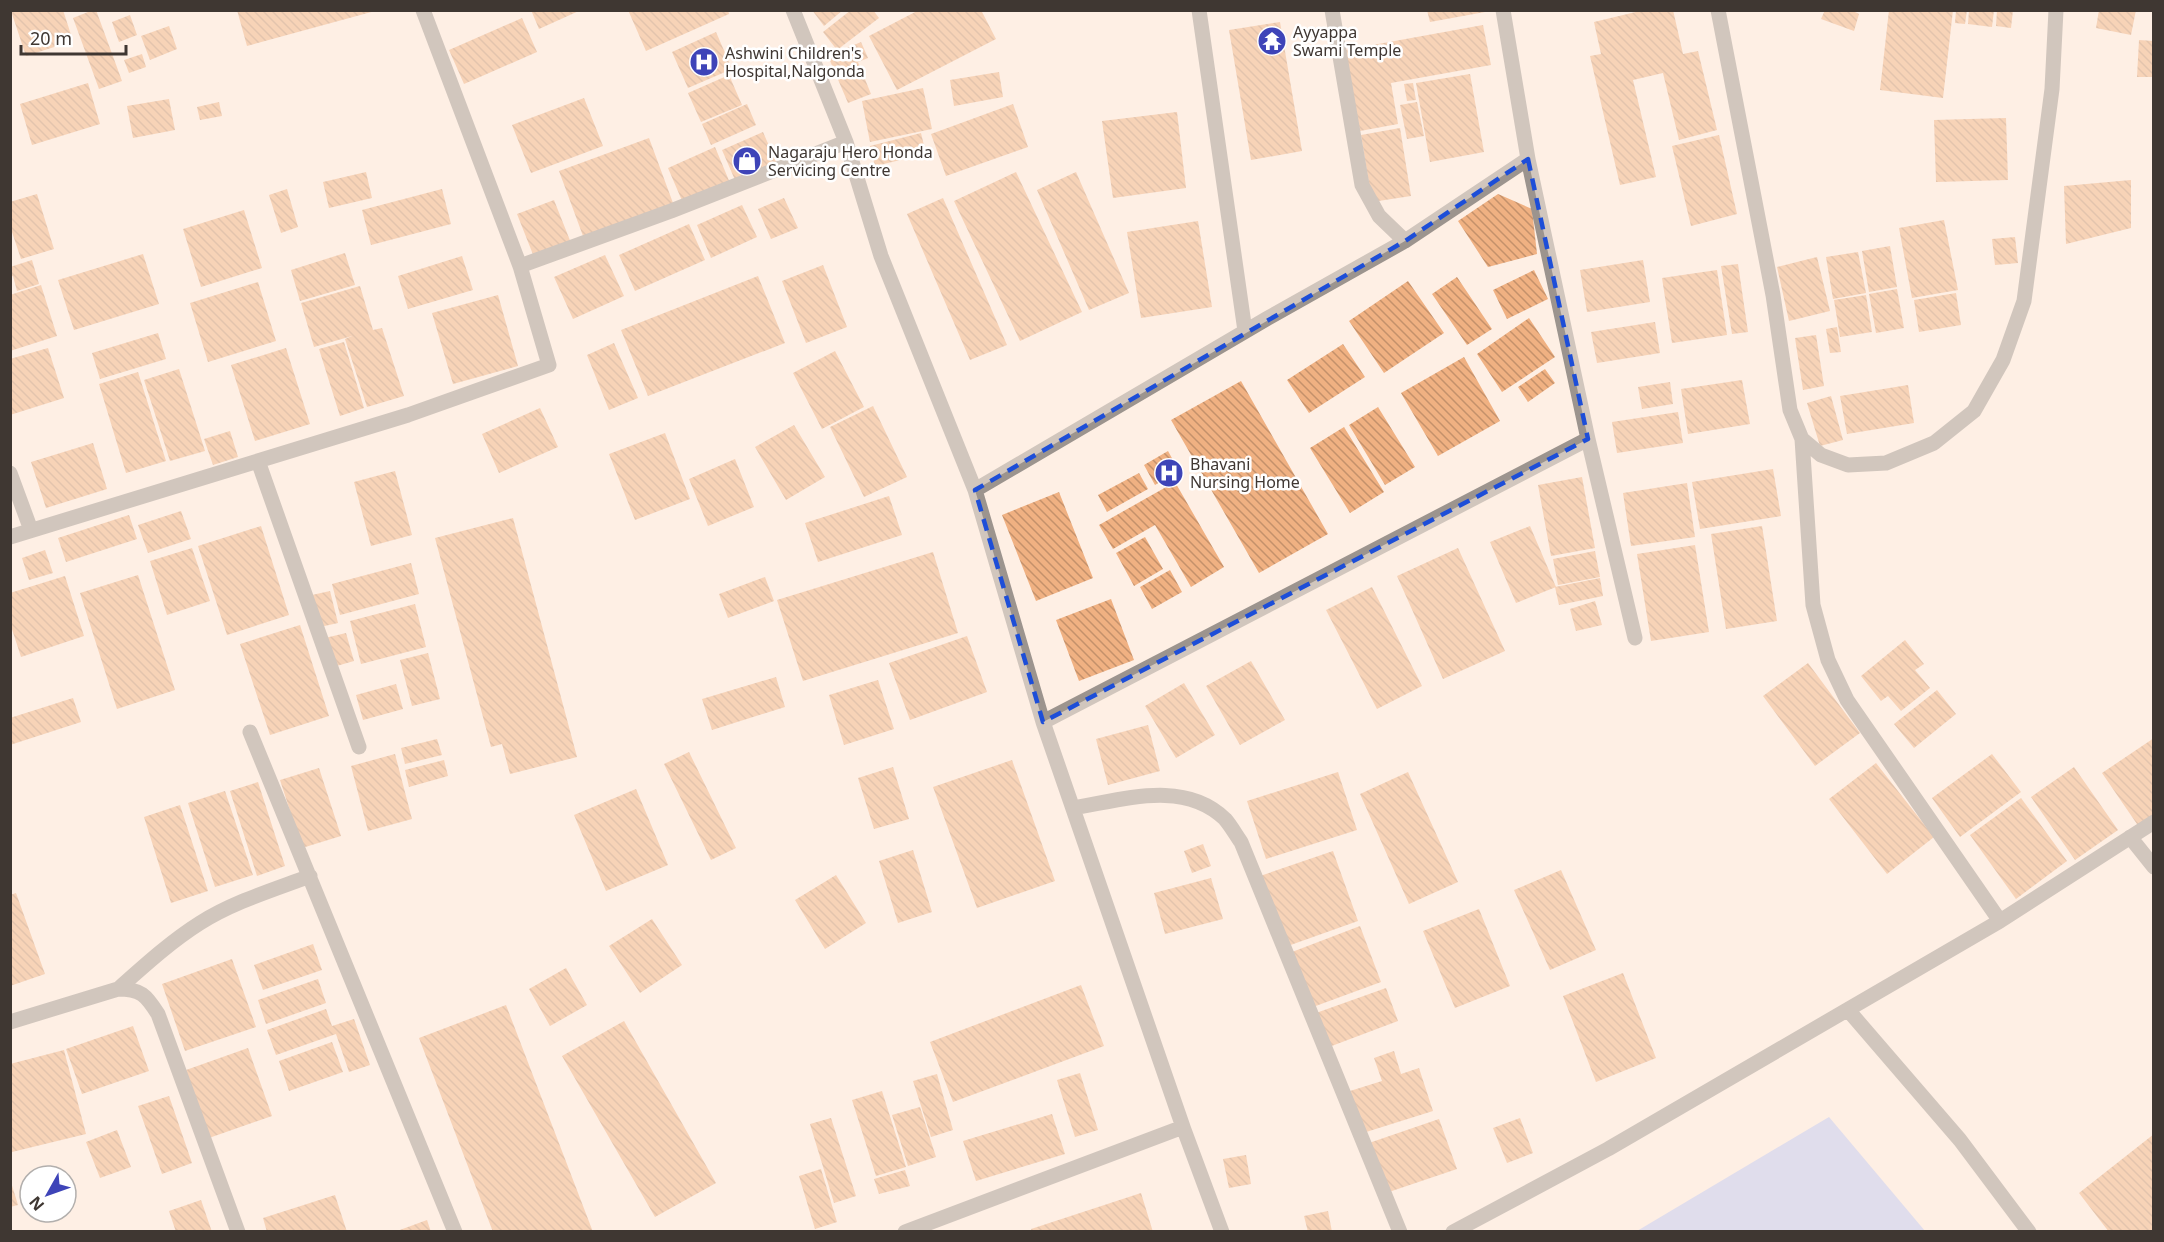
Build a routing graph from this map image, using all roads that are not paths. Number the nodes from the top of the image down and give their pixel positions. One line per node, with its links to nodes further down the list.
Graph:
1 (423, 10): 11 (street)
2 (793, 10): 8 (street)
3 (1199, 10): 12 (street)
4 (1332, 10): 10 (street)
5 (1503, 10): 9 (street)
6 (1718, 10): 14 (street)
7 (2056, 10): 14 (street)
8 (846, 142): 11 (street); 17 (street)
9 (1528, 159): 10 (street); 13 (street)
10 (1405, 241): 12 (street)
11 (520, 266): 15 (street)
12 (1245, 331): 17 (street)
13 (1588, 439): 20 (street); 21 (street)
14 (1802, 439): 29 (street)
15 (258, 461): 18 (street); 23 (street)
16 (10, 473): 18 (street)
17 (975, 490): 21 (street)
18 (31, 531): 19 (street)
19 (10, 537)
20 (1635, 638)
21 (1042, 723): 24 (street)
22 (250, 732): 28 (street)
23 (359, 747)
24 (1073, 808): 33 (street); 38 (street)
25 (2154, 822): 26 (street)
26 (2130, 837): 27 (street); 29 (street)
27 (2154, 867)
28 (310, 876): 30 (street); 35 (street)
29 (2000, 921): 31 (street)
30 (118, 989): 32 (street); 34 (street)
31 (1848, 1010): 39 (street); 40 (street)
32 (10, 1022)
33 (1183, 1127): 36 (street); 37 (street)
34 (238, 1232)
35 (455, 1232)
36 (904, 1232)
37 (1222, 1232)
38 (1400, 1232)
39 (1454, 1232)
40 (2029, 1232)

